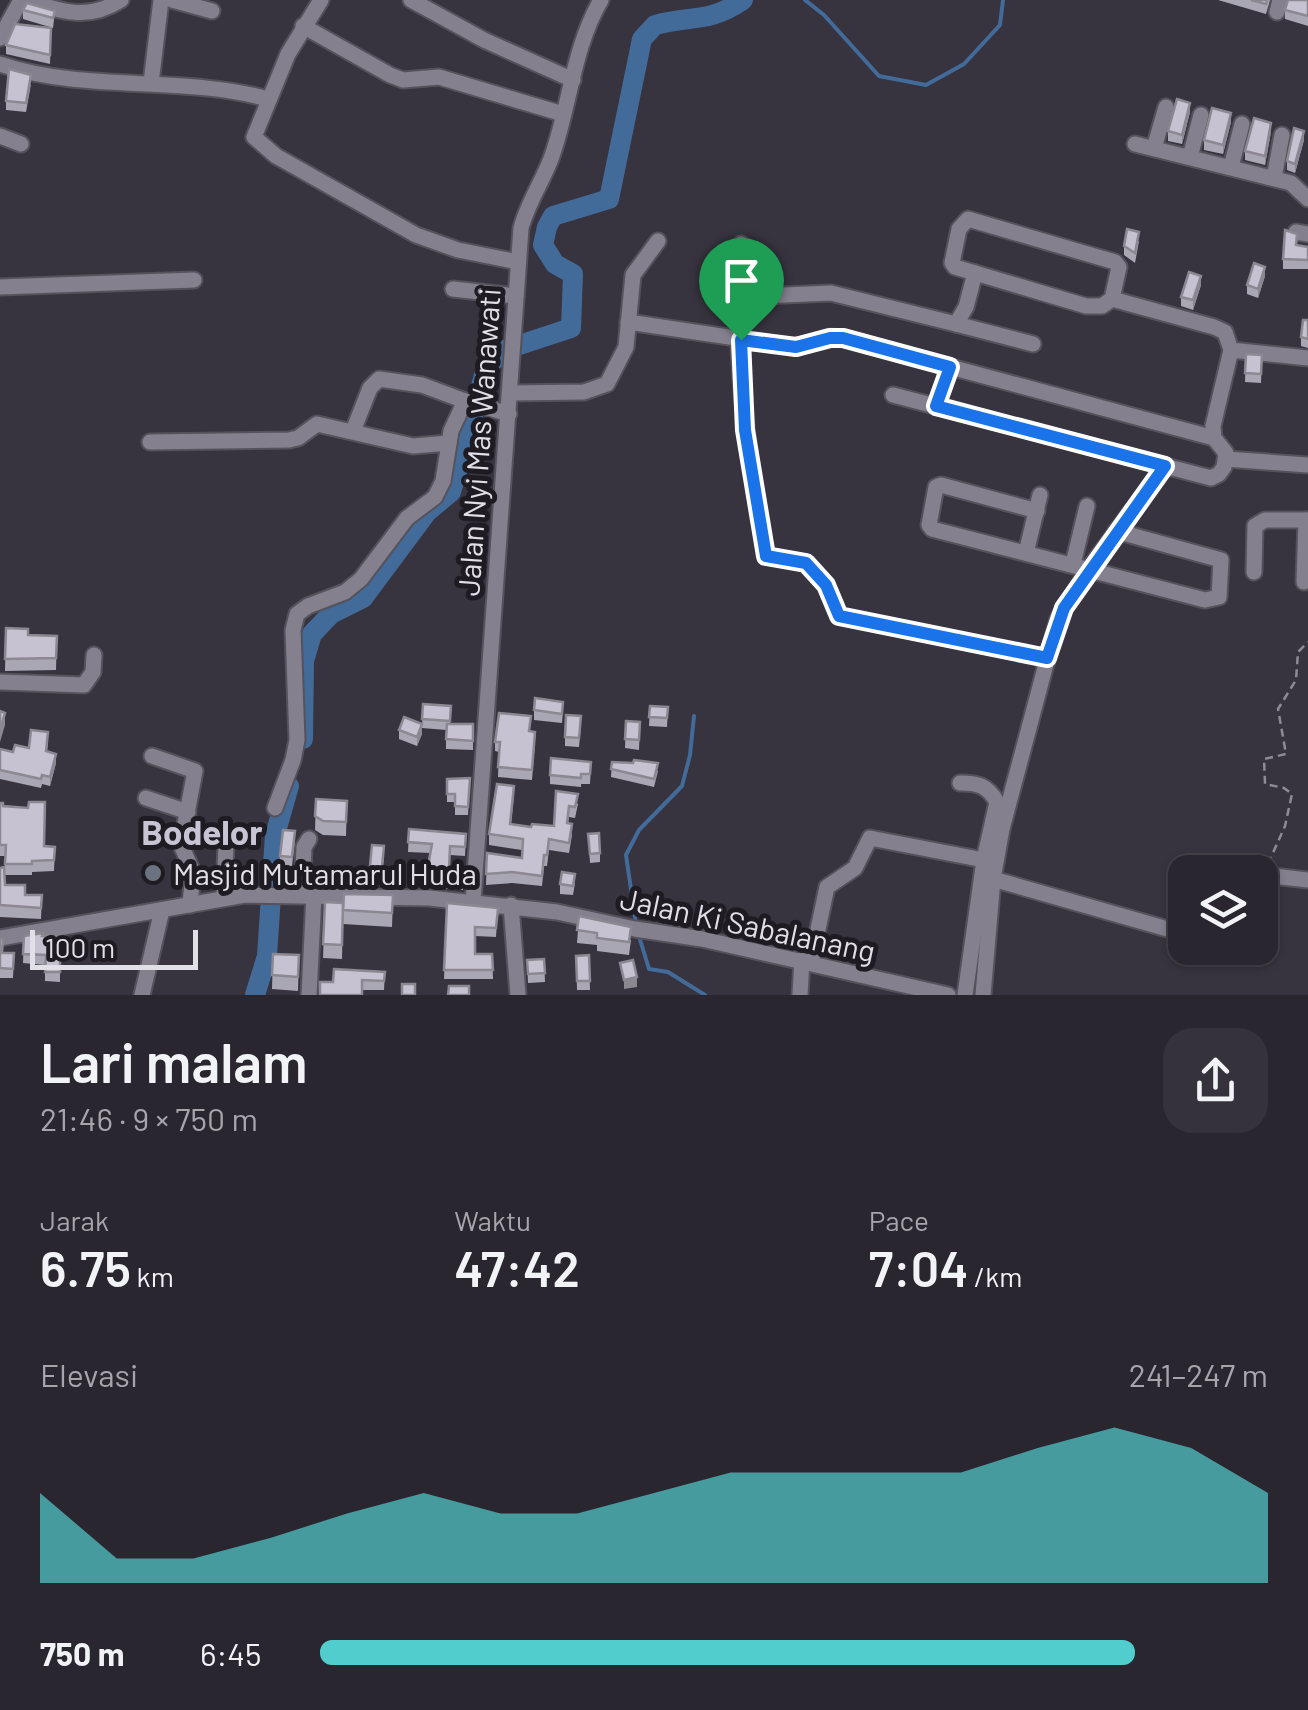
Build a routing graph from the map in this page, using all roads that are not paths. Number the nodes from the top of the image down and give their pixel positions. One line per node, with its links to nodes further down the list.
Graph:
1 (24, 0): 2 (street); 10 (street)
2 (121, 0)
3 (141, 0): 7 (street)
4 (320, 0): 9 (street)
5 (411, 0): 12 (street)
6 (601, 0): 12 (street, Jalan Nyi Mas Wanawati)
7 (164, 1): 8 (street); 13 (street)
8 (212, 11)
9 (303, 26): 14 (street); 16 (street)
10 (0, 38)
11 (0, 64): 13 (street)
12 (573, 80): 16 (street, Jalan Nyi Mas Wanawati)
13 (151, 83): 14 (street)
14 (268, 99): 30 (street)
15 (1166, 107): 23 (street)
16 (563, 114): 30 (street, Jalan Nyi Mas Wanawati)
17 (1201, 115): 24 (street)
18 (1242, 124): 25 (street)
19 (1282, 135): 26 (street)
20 (0, 136): 21 (street)
21 (21, 144)
22 (1136, 144): 23 (street)
23 (1154, 148): 24 (street)
24 (1190, 157): 25 (street)
25 (1231, 167): 26 (street)
26 (1274, 178): 27 (street)
27 (1308, 200)
28 (658, 241): 39 (street)
29 (741, 244): 36 (street)
30 (518, 262): 35 (street, Jalan Nyi Mas Wanawati)
31 (975, 273): 37 (street); 37 (street); 38 (street)
32 (194, 280): 33 (street)
33 (0, 287)
34 (453, 289): 35 (street)
35 (516, 296): 45 (street, Jalan Nyi Mas Wanawati)
36 (737, 297): 38 (street); 40 (street)
37 (1112, 299): 42 (street)
38 (956, 324): 41 (street)
39 (627, 335): 40 (street); 45 (street)
40 (741, 340): 44 (street); 65 (street)
41 (1033, 344)
42 (1231, 350): 43 (street); 51 (street)
43 (1308, 358)
44 (950, 367): 48 (street); 51 (street)
45 (511, 393): 49 (street, Jalan Nyi Mas Wanawati)
46 (893, 394): 48 (street)
47 (472, 404): 49 (street); 50 (street); 53 (street)
48 (936, 406): 56 (street)
49 (508, 414): 82 (street, Jalan Nyi Mas Wanawati)
50 (352, 431): 52 (street); 53 (street)
51 (1214, 438): 54 (street)
52 (150, 442)
53 (449, 443): 70 (street)
54 (1226, 459): 55 (street); 56 (street)
55 (1308, 465)
56 (1165, 466): 59 (street)
57 (1088, 506): 61 (street)
58 (1307, 520): 62 (street); 63 (street)
59 (1116, 531): 61 (street); 61 (street)
60 (1026, 553): 60 (street); 61 (street)
61 (1081, 566): 65 (street)
62 (1254, 572)
63 (1304, 582)
64 (94, 655): 66 (street)
65 (1047, 658): 78 (street)
66 (0, 682)
67 (152, 756): 71 (street)
68 (960, 783): 74 (street)
69 (146, 798): 71 (street)
70 (275, 808)
71 (188, 812): 75 (street)
72 (309, 839): 80 (street)
73 (226, 843): 76 (street)
74 (984, 860): 88 (street); 94 (street)
75 (192, 866): 76 (street); 83 (street)
76 (225, 868): 81 (street)
77 (1278, 877): 79 (street)
78 (993, 879): 86 (street); 95 (street)
79 (1308, 880)
80 (308, 895): 81 (street, Jalan Ki Sabalanang); 82 (street, Jalan Ki Sabalanang); 90 (street)
81 (224, 897): 83 (street, Jalan Ki Sabalanang)
82 (472, 902): 84 (street, Jalan Ki Sabalanang)
83 (190, 904): 85 (street, Jalan Ki Sabalanang)
84 (511, 906): 88 (street, Jalan Ki Sabalanang); 91 (street)
85 (162, 910): 87 (street, Jalan Ki Sabalanang); 89 (street)
86 (1168, 929)
87 (0, 938)
88 (806, 961): 92 (street); 93 (street, Jalan Ki Sabalanang)
89 (142, 995)
90 (310, 995)
91 (518, 995)
92 (800, 995)
93 (948, 995)
94 (965, 995)
95 (984, 995)

